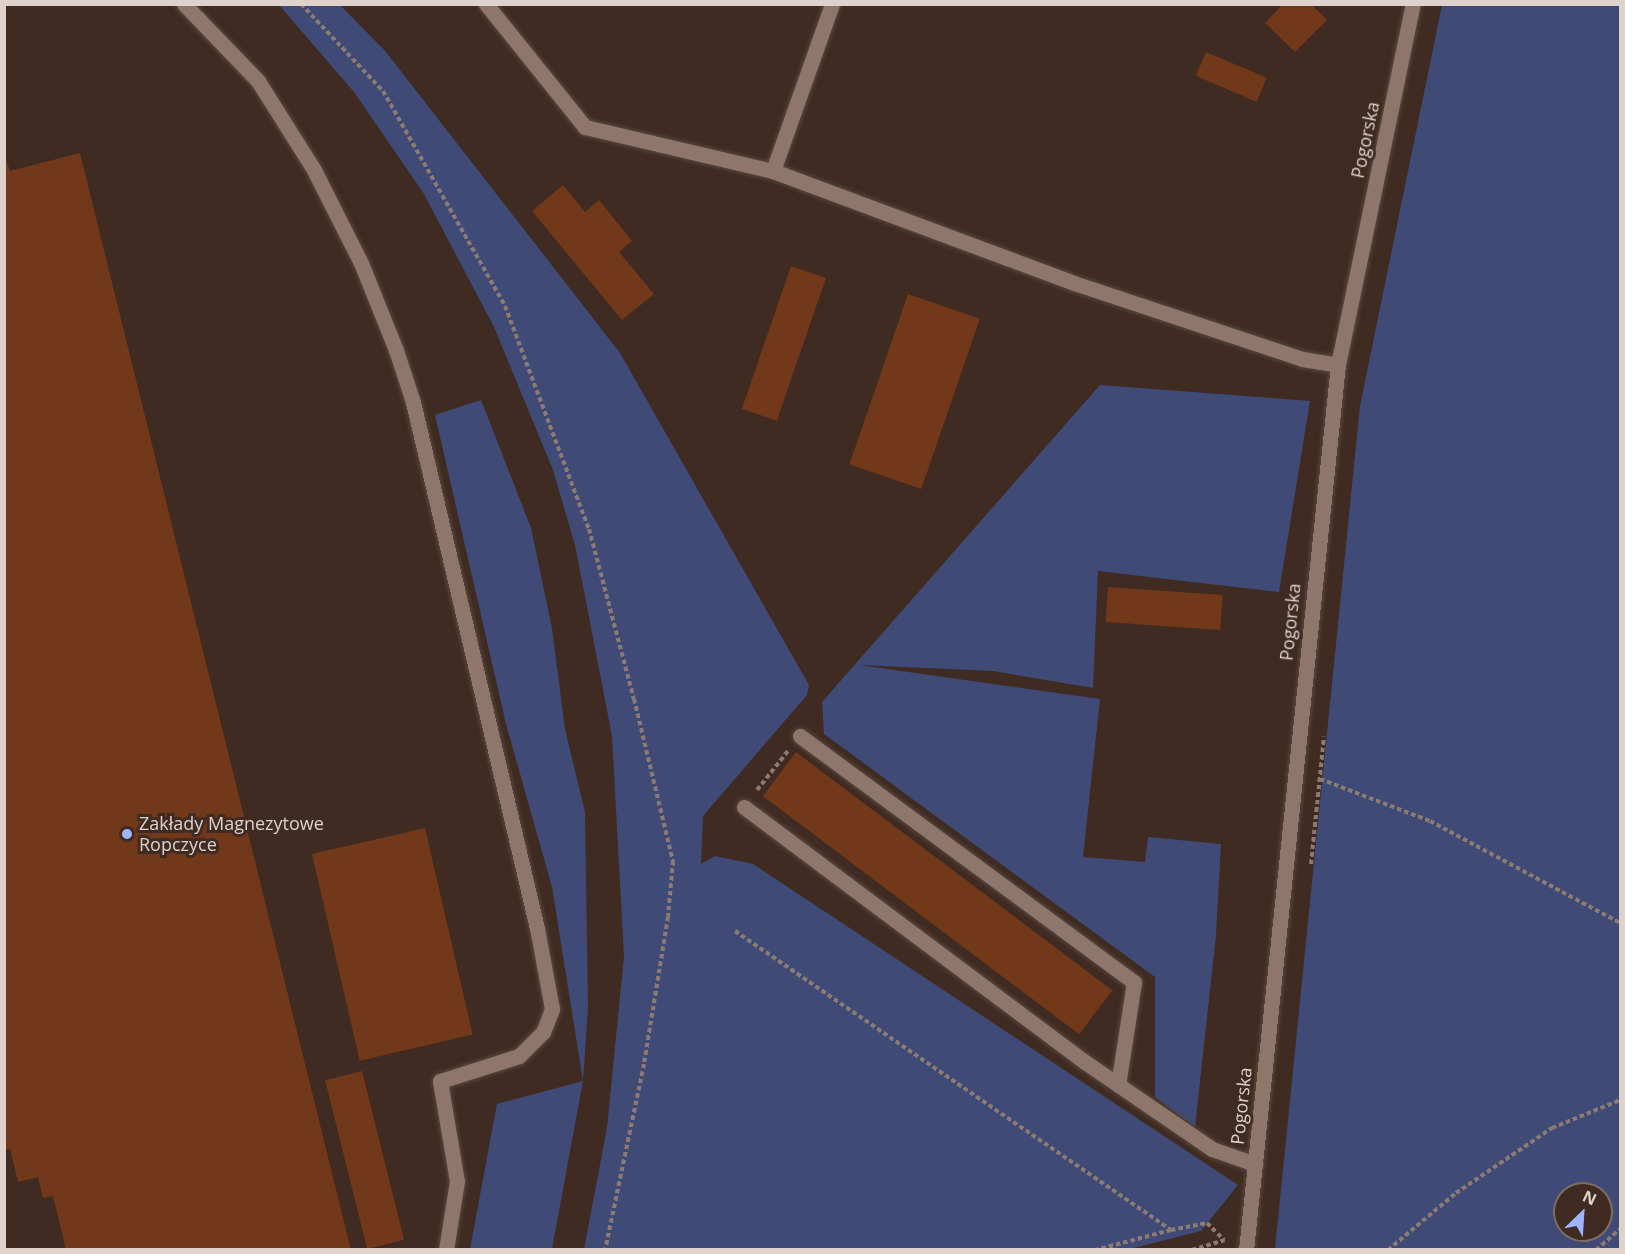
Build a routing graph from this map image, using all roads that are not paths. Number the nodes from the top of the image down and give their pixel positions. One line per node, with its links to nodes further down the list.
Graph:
1 (184, 4): 11 (street)
2 (486, 4): 5 (street)
3 (832, 4): 5 (street)
4 (1413, 4): 6 (street, Pogorska)
5 (773, 171): 6 (street)
6 (1338, 365): 10 (street, Pogorska)
7 (800, 736): 9 (street)
8 (744, 807): 9 (street)
9 (1118, 1085): 10 (street)
10 (1255, 1164): 12 (street, Pogorska)
11 (446, 1250)
12 (1246, 1250)

